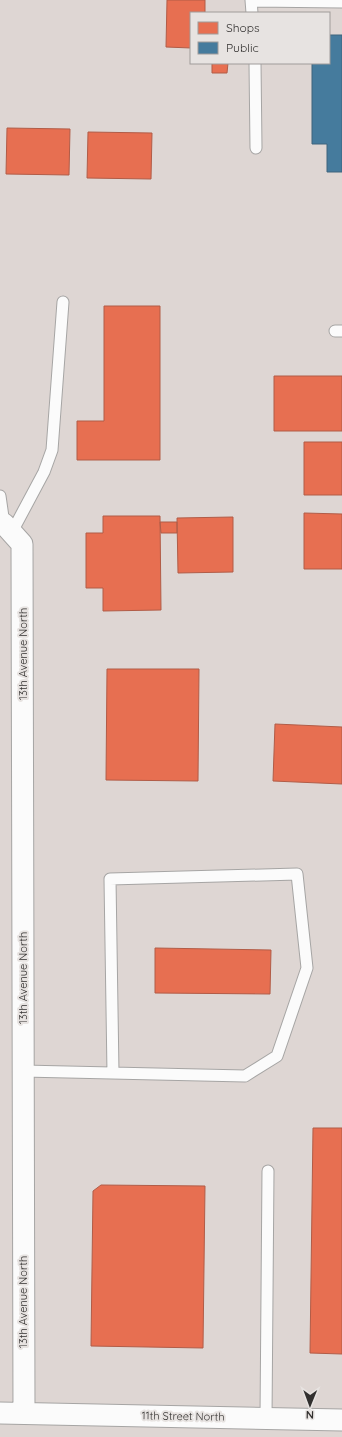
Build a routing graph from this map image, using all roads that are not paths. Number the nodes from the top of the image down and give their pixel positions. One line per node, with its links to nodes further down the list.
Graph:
1 (251, 0): 2 (lane); 3 (lane)
2 (342, 2)
3 (252, 12)
4 (255, 64): 5 (lane)
5 (256, 148)
6 (63, 302): 8 (lane)
7 (0, 496): 8 (lane)
8 (10, 531): 9 (street, 13th Avenue North)
9 (23, 1071): 10 (lane); 13 (street, 13th Avenue North)
10 (113, 1073): 10 (lane)
11 (268, 1171): 14 (lane)
12 (0, 1413): 13 (street, 11th Street North)
13 (24, 1413): 14 (street, 11th Street North)
14 (266, 1418): 15 (street, 11th Street North)
15 (342, 1420)

